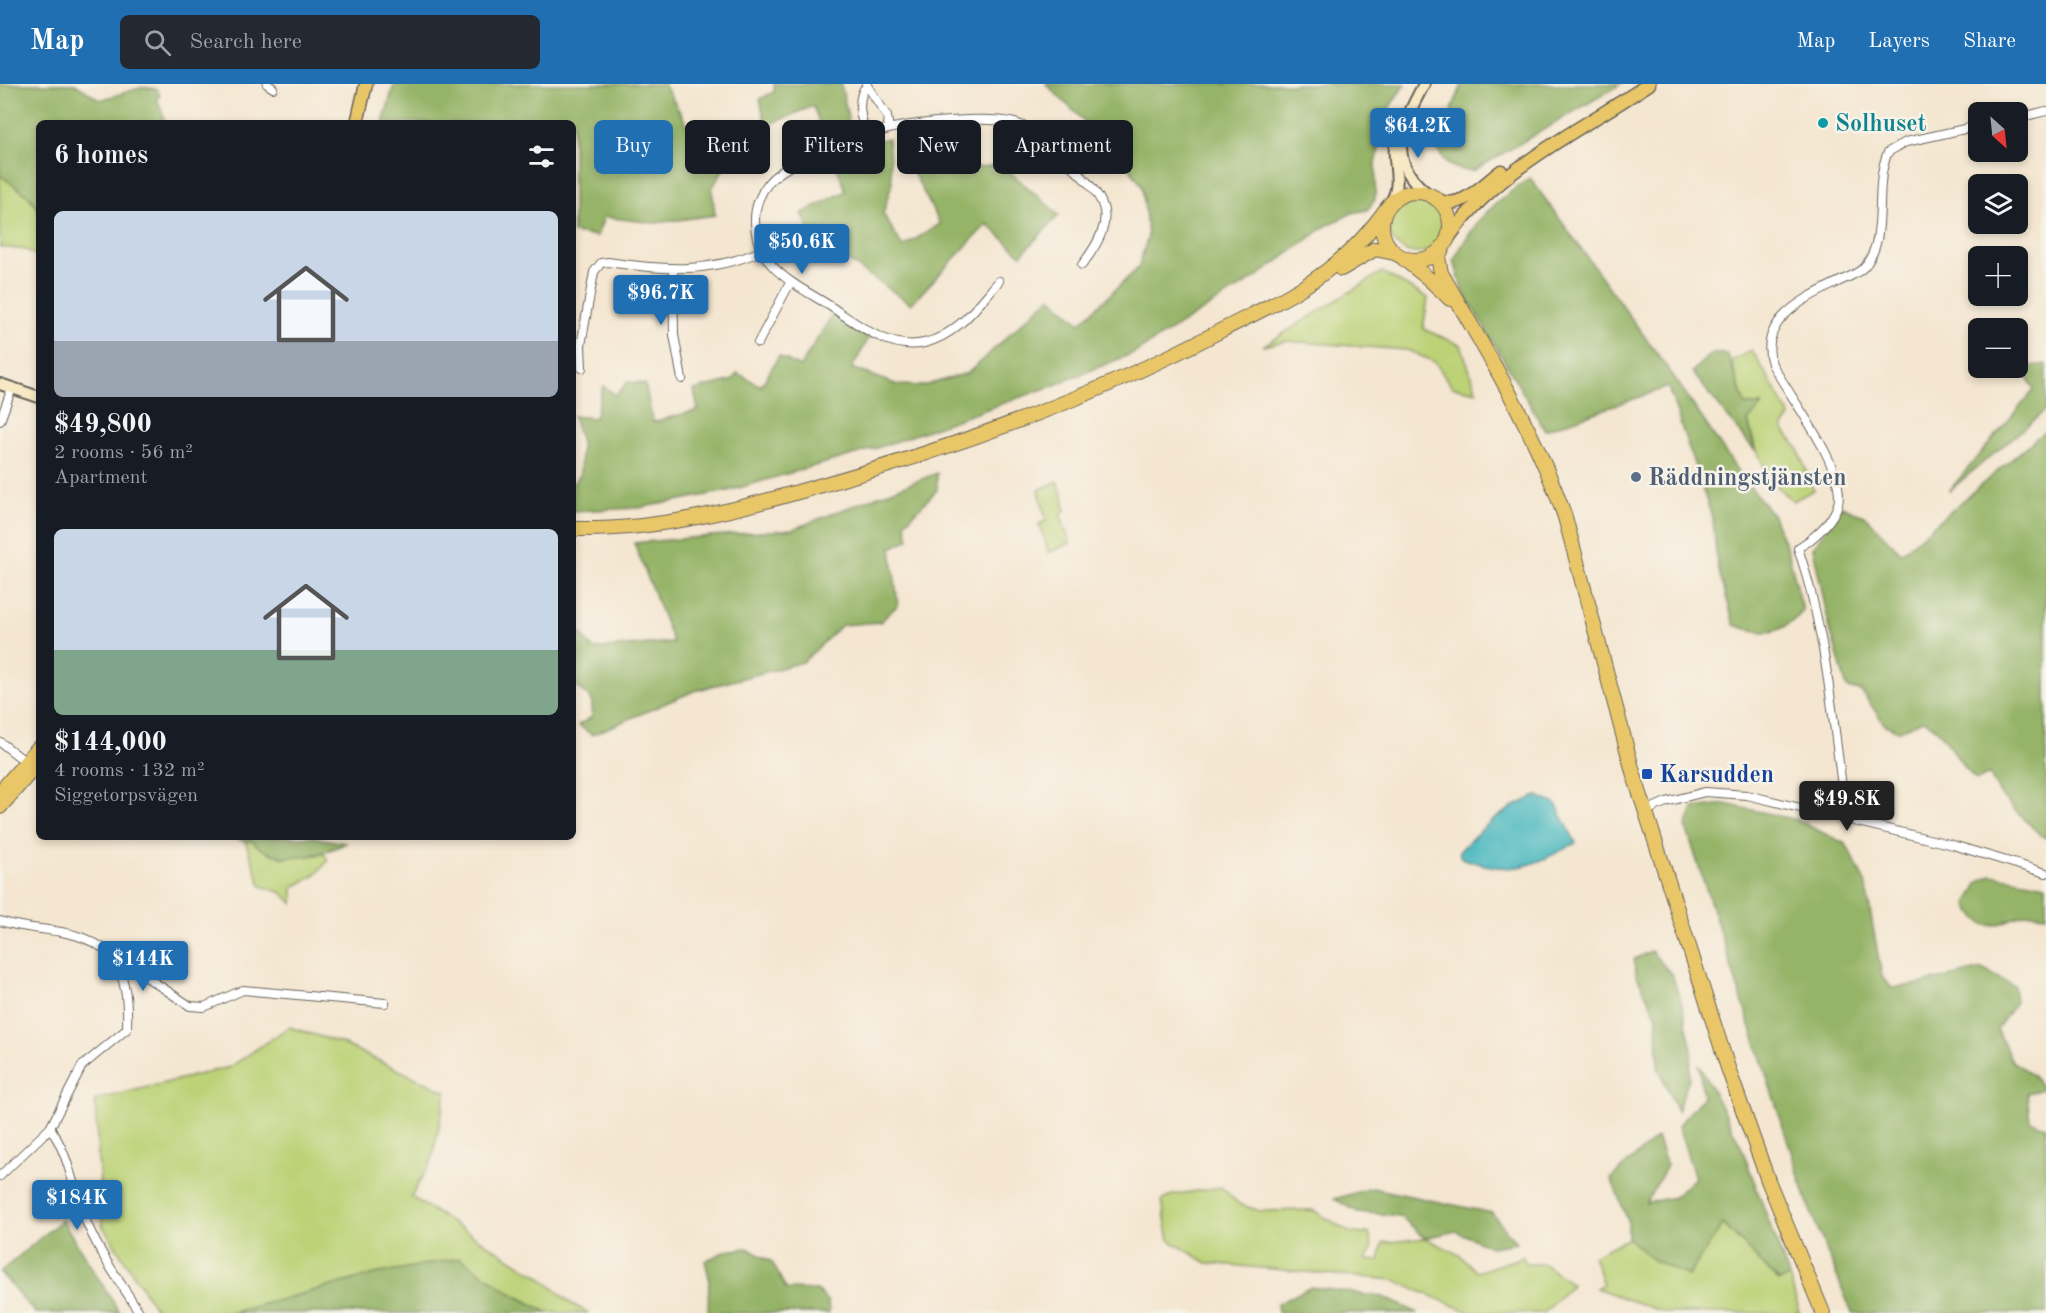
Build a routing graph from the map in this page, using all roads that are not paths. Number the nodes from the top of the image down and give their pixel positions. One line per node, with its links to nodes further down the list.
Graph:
1 (366, 84): 6 (main road)
2 (1424, 84): 12 (street)
3 (1636, 84): 17 (main road)
4 (1648, 84): 19 (main road)
5 (866, 85): 11 (street); 14 (street)
6 (364, 100): 9 (main road); 10 (main road)
7 (2046, 111): 8 (street)
8 (2028, 116)
9 (358, 120)
10 (364, 120)
11 (861, 120)
12 (1404, 122): 17 (street); 18 (street)
13 (1968, 128): 41 (street)
14 (889, 129): 15 (street); 22 (street)
15 (885, 130)
16 (782, 172): 20 (street)
17 (1433, 197): 18 (highway); 19 (highway)
18 (1389, 206): 21 (highway); 26 (highway)
19 (1444, 245): 21 (highway); 27 (highway)
20 (761, 251): 23 (street); 25 (street)
21 (1397, 255): 26 (highway); 27 (highway)
22 (1082, 265)
23 (673, 269): 29 (street); 30 (street)
24 (999, 281): 25 (street)
25 (790, 283): 28 (street)
26 (1296, 291): 35 (highway)
27 (1464, 314): 40 (highway)
28 (758, 344)
29 (582, 368)
30 (682, 379)
31 (0, 384): 32 (street)
32 (12, 388): 33 (street); 34 (street)
33 (36, 396)
34 (0, 421)
35 (576, 529)
36 (0, 742): 37 (street)
37 (33, 764): 38 (highway); 39 (highway)
38 (0, 792)
39 (0, 807)
40 (1646, 811): 41 (street); 49 (highway)
41 (1842, 817): 42 (street)
42 (2046, 873)
43 (0, 921): 44 (street)
44 (113, 955): 45 (street); 46 (street)
45 (385, 1003)
46 (50, 1128): 47 (street); 48 (street)
47 (0, 1176)
48 (140, 1313)
49 (1823, 1313)

